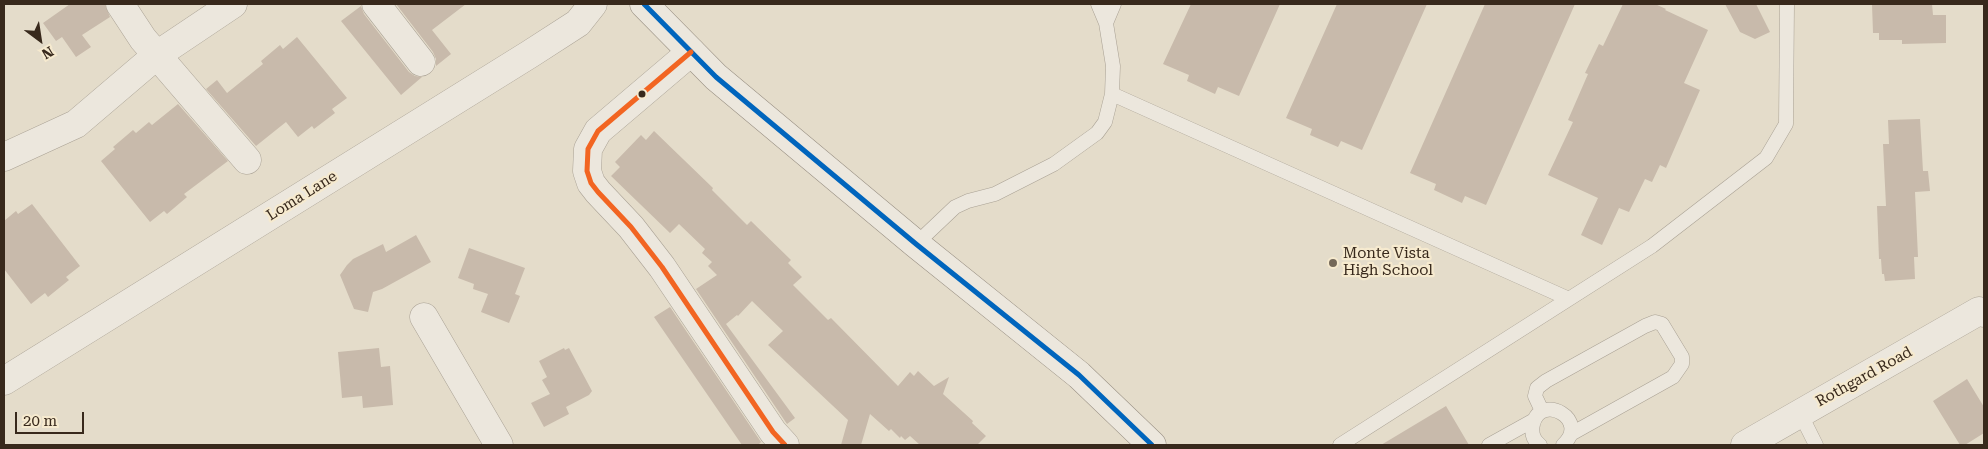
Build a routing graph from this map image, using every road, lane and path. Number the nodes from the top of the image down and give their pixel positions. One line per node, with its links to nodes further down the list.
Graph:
1 (120, 4): 11 (street)
2 (232, 4): 11 (street)
3 (376, 4): 12 (street)
4 (593, 4): 20 (street, Loma Lane)
5 (644, 4): 10 (street)
6 (1098, 4): 9 (lane)
7 (1114, 4): 9 (lane)
8 (1787, 4): 17 (lane)
9 (1106, 23): 13 (lane)
10 (691, 52): 16 (street); 25 (street)
11 (157, 55): 14 (street); 15 (street)
12 (421, 62)
13 (1112, 94): 16 (lane); 17 (lane)
14 (4, 157)
15 (247, 160)
16 (916, 244): 26 (street)
17 (1569, 299): 27 (lane)
18 (1984, 313): 21 (street, Rothgard Road)
19 (424, 317): 24 (street)
20 (4, 381)
21 (1800, 413): 30 (street, Rothgard Road); 31 (lane)
22 (1538, 416): 23 (lane); 23 (lane); 28 (lane); 29 (lane)
23 (1566, 442)
24 (499, 445)
25 (784, 445)
26 (1152, 445)
27 (1340, 445)
28 (1489, 445)
29 (1540, 445)
30 (1745, 445)
31 (1816, 445)

